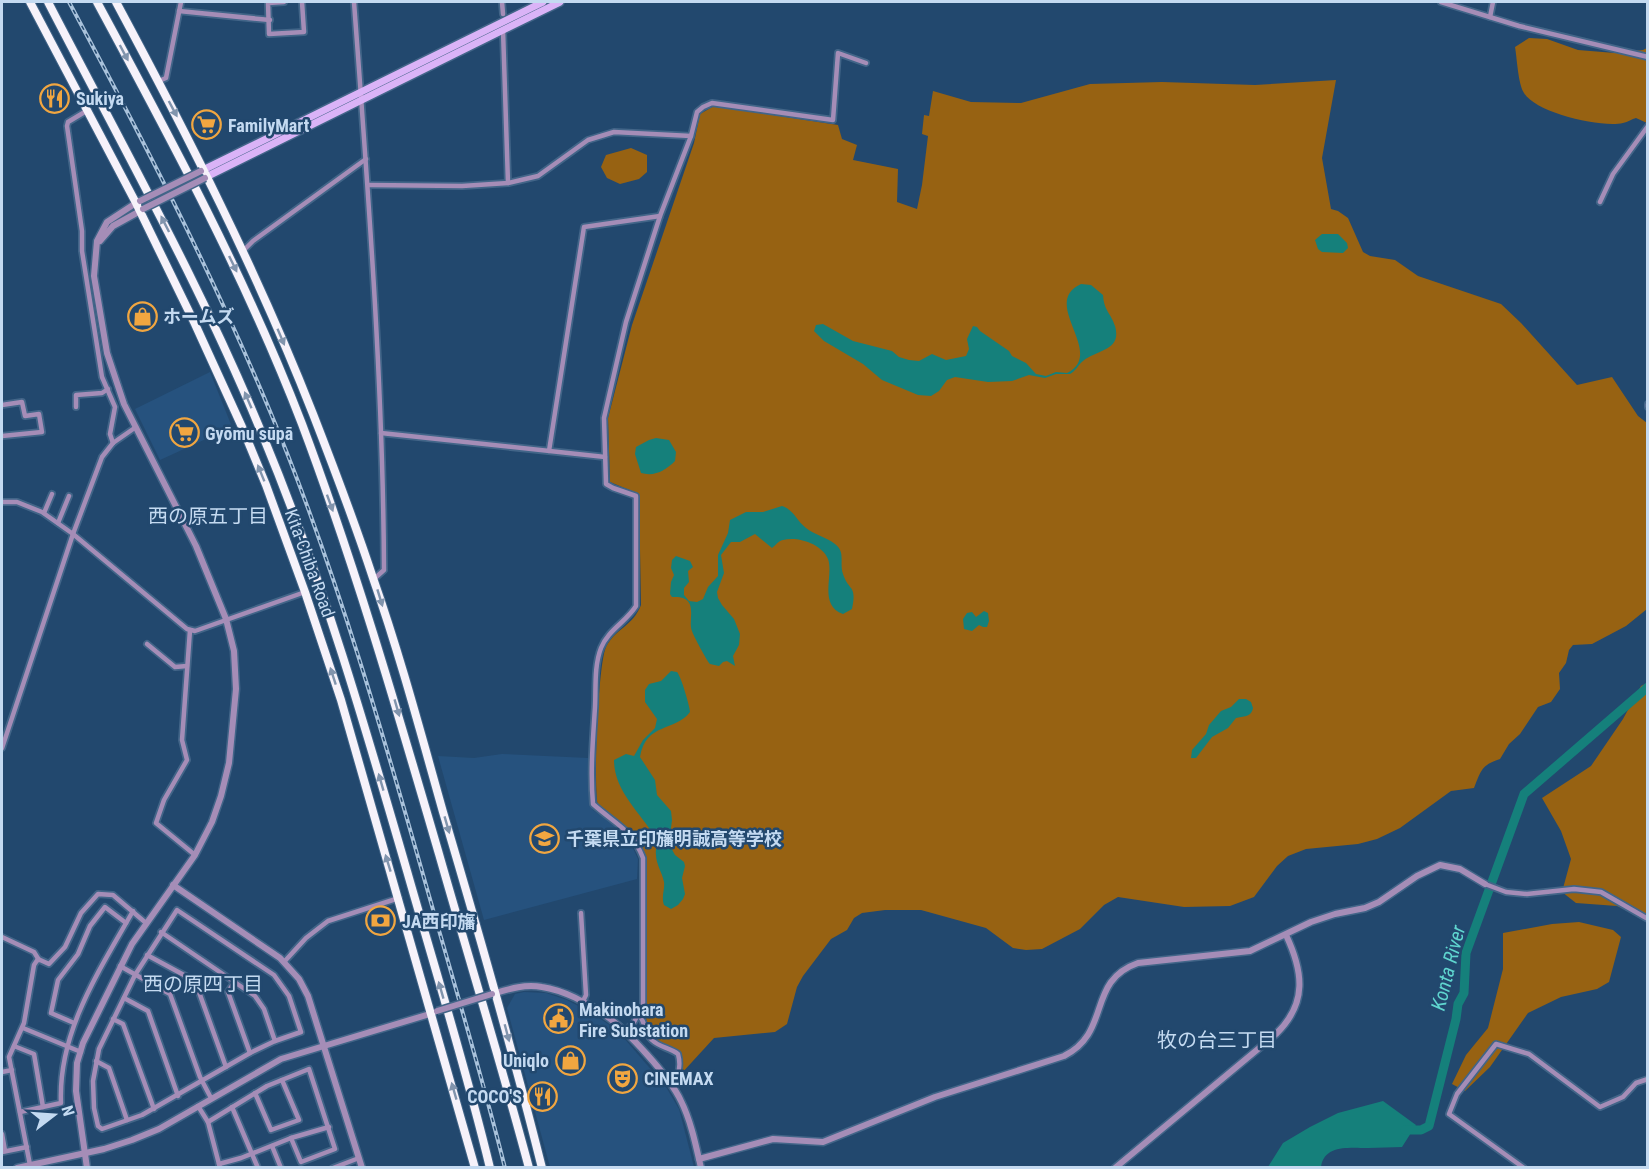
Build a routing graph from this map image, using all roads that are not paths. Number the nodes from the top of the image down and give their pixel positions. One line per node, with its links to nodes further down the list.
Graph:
1 (30, 2): 23 (highway, Kita-Chiba Road)
2 (48, 2): 126 (highway, Kita-Chiba Road, one-way to 2)
3 (97, 2): 127 (highway, Kita-Chiba Road, one-way to 127)
4 (116, 2): 21 (highway)
5 (181, 2): 14 (street)
6 (284, 2): 17 (street)
7 (302, 2): 17 (street)
8 (354, 2): 22 (street)
9 (502, 2): 15 (street)
10 (543, 2): 22 (main road)
11 (560, 2): 18 (main road)
12 (1441, 2): 16 (street)
13 (1493, 2): 16 (street)
14 (179, 11): 17 (street); 21 (street)
15 (502, 14)
16 (1490, 17): 19 (street)
17 (270, 20)
18 (503, 30): 22 (main road); 28 (street)
19 (1647, 57)
20 (866, 63): 25 (street)
21 (159, 81): 27 (highway, one-way to 27)
22 (360, 97): 26 (street); 27 (main road)
23 (88, 110): 31 (highway, Kita-Chiba Road); 34 (street)
24 (1647, 126): 30 (street)
25 (691, 136): 28 (street); 32 (street)
26 (366, 159): 29 (street); 33 (street)
27 (205, 174): 31 (street, bridge); 33 (highway)
28 (508, 183): 29 (street)
29 (369, 185): 38 (street)
30 (1600, 202)
31 (140, 206): 37 (street); 50 (highway, Kita-Chiba Road, one-way to 31)
32 (660, 216): 41 (street); 42 (street)
33 (243, 251): 49 (highway, one-way to 49)
34 (108, 389): 36 (street); 40 (street)
35 (2, 405): 39 (street)
36 (76, 406)
37 (136, 427): 40 (street); 51 (street)
38 (381, 433): 41 (street); 49 (street)
39 (2, 436)
40 (113, 442): 48 (street)
41 (549, 451): 42 (street)
42 (605, 457): 78 (street)
43 (52, 494): 46 (street)
44 (69, 496): 47 (street)
45 (2, 502): 46 (street)
46 (44, 513): 47 (street)
47 (58, 523): 48 (street)
48 (73, 534): 52 (street); 55 (street)
49 (374, 579): 74 (highway, one-way to 74)
50 (305, 592): 51 (street); 59 (highway, Kita-Chiba Road, one-way to 50)
51 (226, 619): 52 (street); 56 (street)
52 (190, 630): 54 (street)
53 (147, 644): 54 (street)
54 (188, 666): 56 (street)
55 (2, 748)
56 (195, 855): 58 (street)
57 (1485, 884): 62 (street); 66 (street)
58 (173, 885): 64 (street); 70 (street)
59 (399, 898): 70 (street); 77 (highway, Kita-Chiba Road)
60 (133, 911): 63 (street); 64 (street); 69 (street)
61 (581, 913): 76 (street)
62 (1647, 920)
63 (126, 923): 80 (street); 80 (street)
64 (146, 923): 71 (street)
65 (161, 932): 68 (street); 73 (street); 83 (street)
66 (1286, 935): 116 (street); 130 (street)
67 (2, 937): 69 (street)
68 (147, 955): 72 (street); 90 (street)
69 (39, 960): 81 (street)
70 (284, 962): 84 (street)
71 (120, 966): 72 (street); 87 (street)
72 (135, 975): 75 (street); 95 (street)
73 (235, 981): 83 (street); 88 (street)
74 (494, 994): 76 (street); 77 (street, bridge); 128 (highway, one-way to 128)
75 (124, 998): 79 (street); 98 (street)
76 (582, 1003): 82 (street)
77 (434, 1012): 84 (street); 125 (highway, Kita-Chiba Road, one-way to 77)
78 (639, 1015): 82 (street); 96 (street)
79 (113, 1019): 89 (street); 103 (street)
80 (74, 1023): 86 (street)
81 (23, 1028): 85 (street); 86 (street)
82 (624, 1032): 96 (street)
83 (275, 1041): 88 (street)
84 (323, 1045): 99 (street); 115 (street)
85 (14, 1046): 91 (street); 101 (street)
86 (66, 1046): 87 (street); 101 (street)
87 (81, 1052): 113 (street)
88 (250, 1053): 90 (street)
89 (96, 1061): 105 (street); 105 (street)
90 (226, 1067): 95 (street)
91 (12, 1070): 92 (street); 104 (street)
92 (2, 1072)
93 (1647, 1079): 131 (street)
94 (282, 1080): 97 (street); 97 (street); 107 (street)
95 (202, 1081): 98 (street); 99 (street)
96 (671, 1083): 116 (street)
97 (255, 1093): 102 (street)
98 (178, 1096): 103 (street)
99 (211, 1098): 100 (street)
100 (198, 1106): 106 (street); 113 (street)
101 (44, 1107): 104 (street)
102 (232, 1107): 106 (street); 114 (street)
103 (154, 1109): 105 (street)
104 (20, 1112): 111 (street)
105 (127, 1120)
106 (208, 1122): 118 (street)
107 (328, 1127): 109 (street); 109 (street)
108 (2, 1134): 112 (street)
109 (291, 1138): 110 (street)
110 (272, 1146): 114 (street); 122 (street)
111 (27, 1147): 112 (street); 117 (street)
112 (3, 1152)
113 (85, 1154): 117 (street); 120 (street)
114 (252, 1154): 118 (street); 121 (street)
115 (359, 1158): 123 (street); 124 (street)
116 (699, 1159): 129 (street)
117 (30, 1165): 119 (street)
118 (219, 1166)
119 (17, 1167)
120 (87, 1167)
121 (258, 1167)
122 (280, 1167)
123 (333, 1167)
124 (362, 1167)
125 (475, 1167)
126 (490, 1167)
127 (529, 1167)
128 (542, 1167)
129 (701, 1167)
130 (1115, 1167)
131 (1524, 1167)

